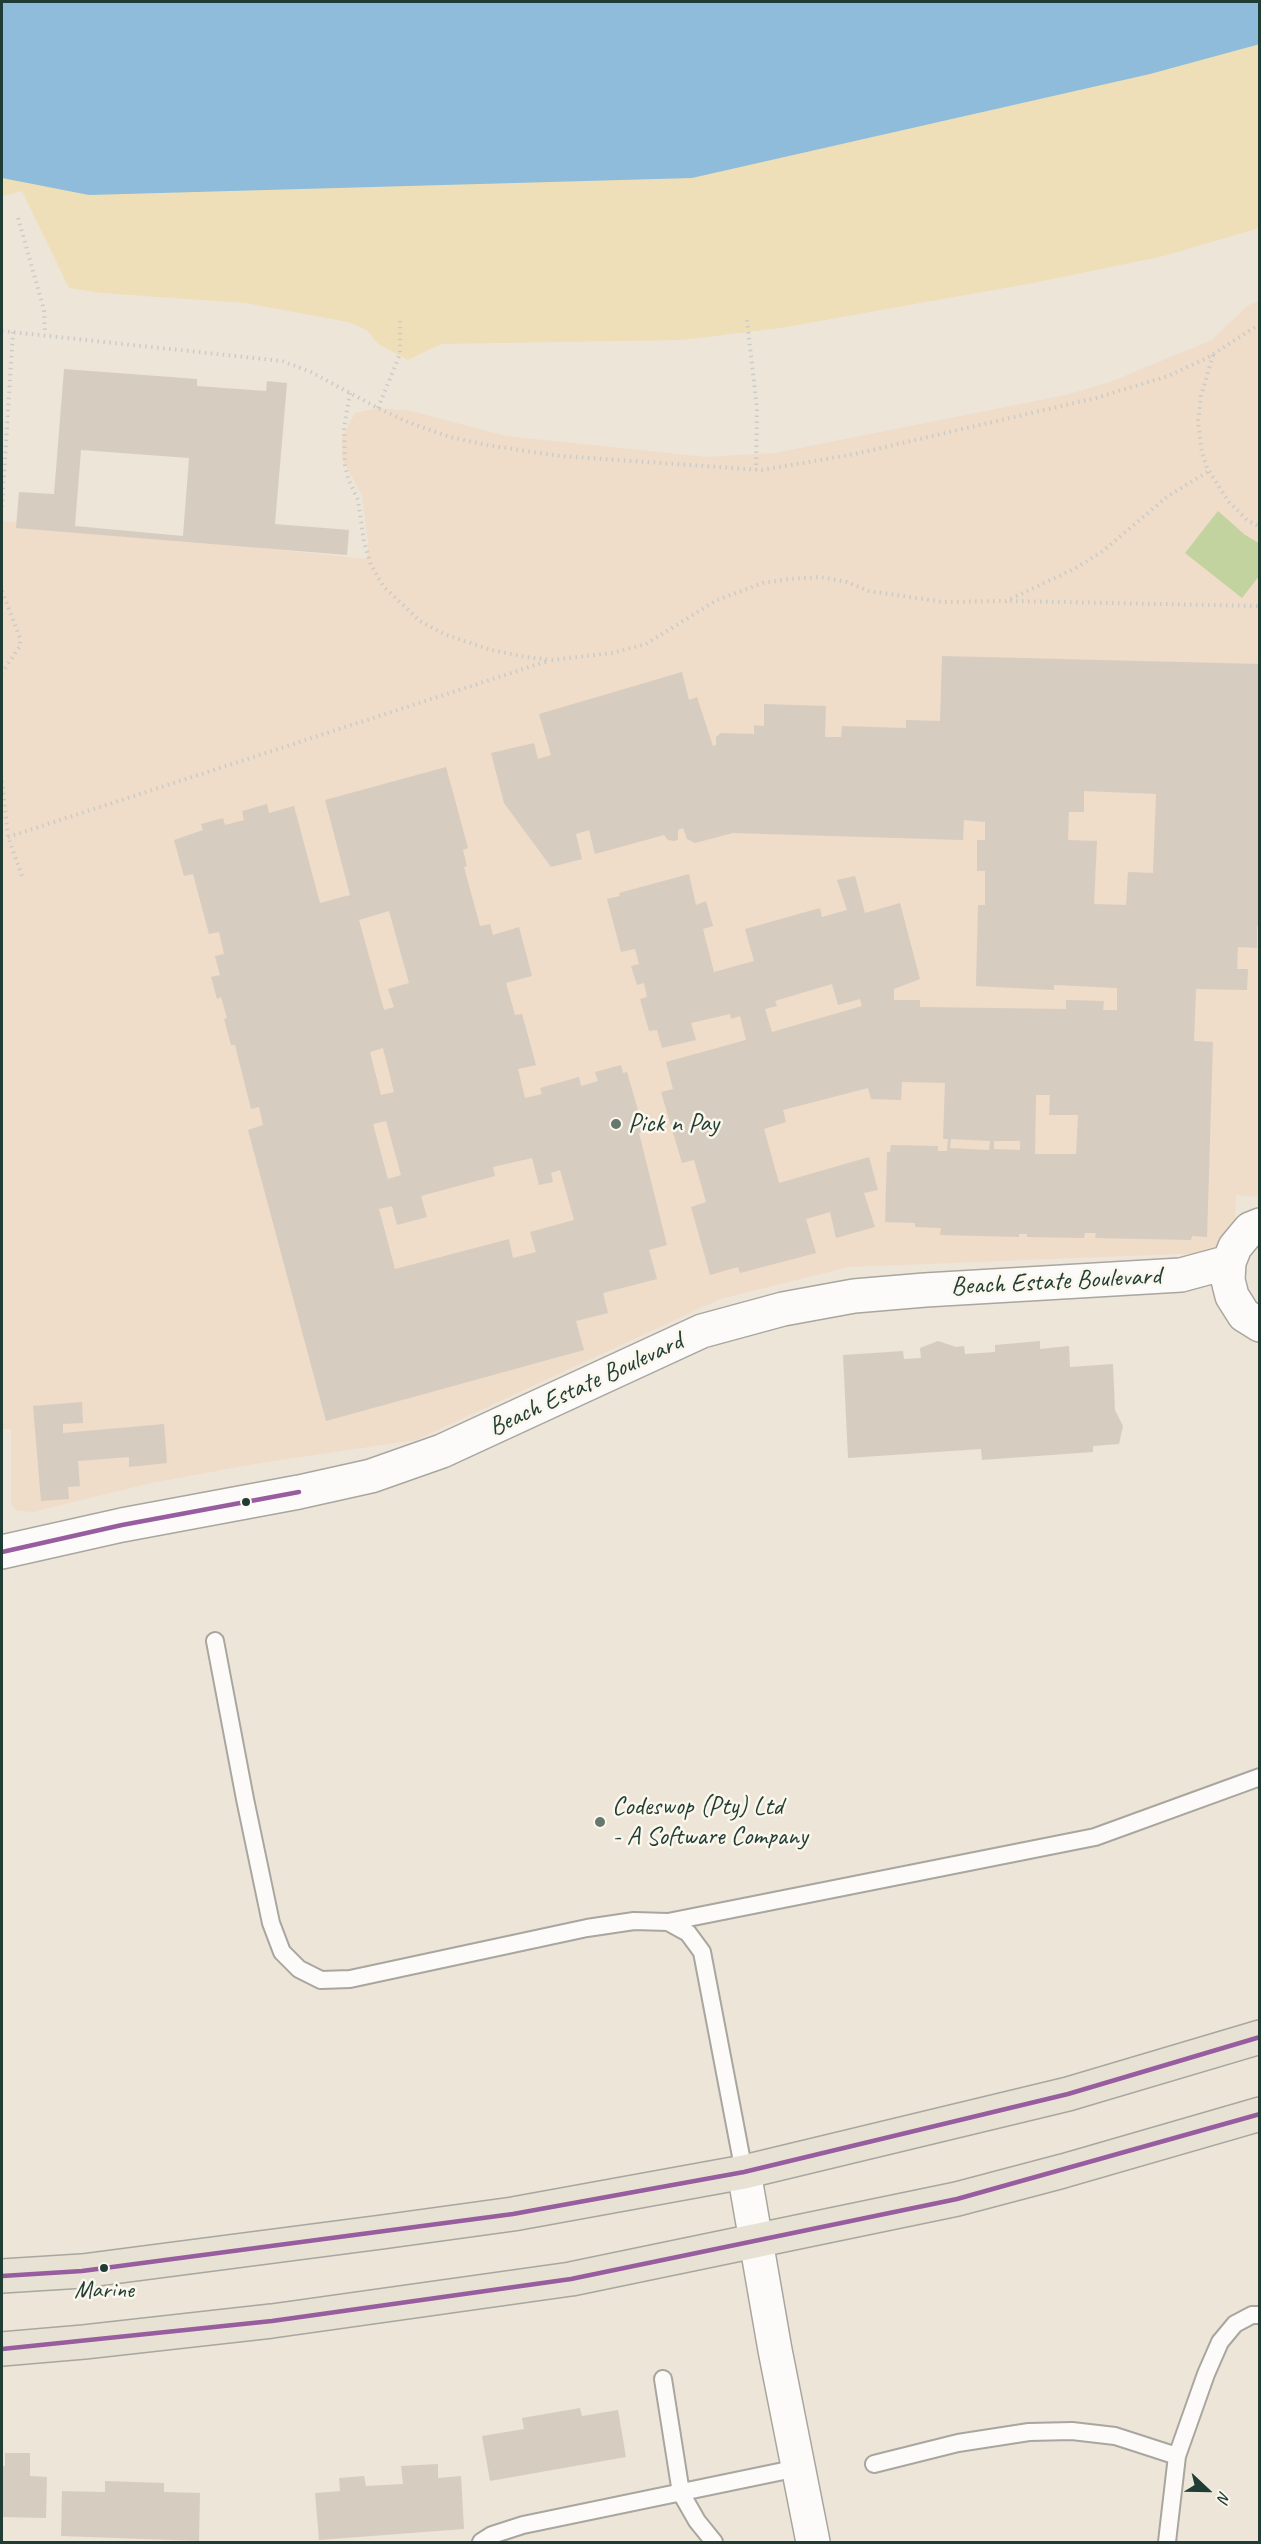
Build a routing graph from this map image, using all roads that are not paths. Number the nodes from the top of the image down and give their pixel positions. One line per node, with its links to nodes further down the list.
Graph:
1 (1260, 1225): 2 (street)
2 (1229, 1262): 3 (street, Beach Estate Boulevard); 4 (street)
3 (1181, 1275): 4 (street, Beach Estate Boulevard); 6 (street, Beach Estate Boulevard)
4 (1232, 1296): 5 (street)
5 (1260, 1325)
6 (2, 1552)
7 (215, 1641): 9 (lane)
8 (1260, 1778): 9 (lane)
9 (668, 1922): 12 (lane)
10 (1260, 2037): 12 (main road)
11 (1260, 2114): 13 (main road)
12 (744, 2172): 13 (street); 14 (main road)
13 (755, 2241): 16 (main road); 20 (street)
14 (2, 2276)
15 (1260, 2315): 18 (lane)
16 (2, 2349)
17 (663, 2379): 21 (lane)
18 (1177, 2456): 19 (lane); 25 (lane)
19 (874, 2464)
20 (798, 2468): 21 (lane); 24 (street)
21 (681, 2493): 22 (lane); 23 (lane)
22 (481, 2542)
23 (714, 2542)
24 (813, 2542)
25 (1167, 2542)

